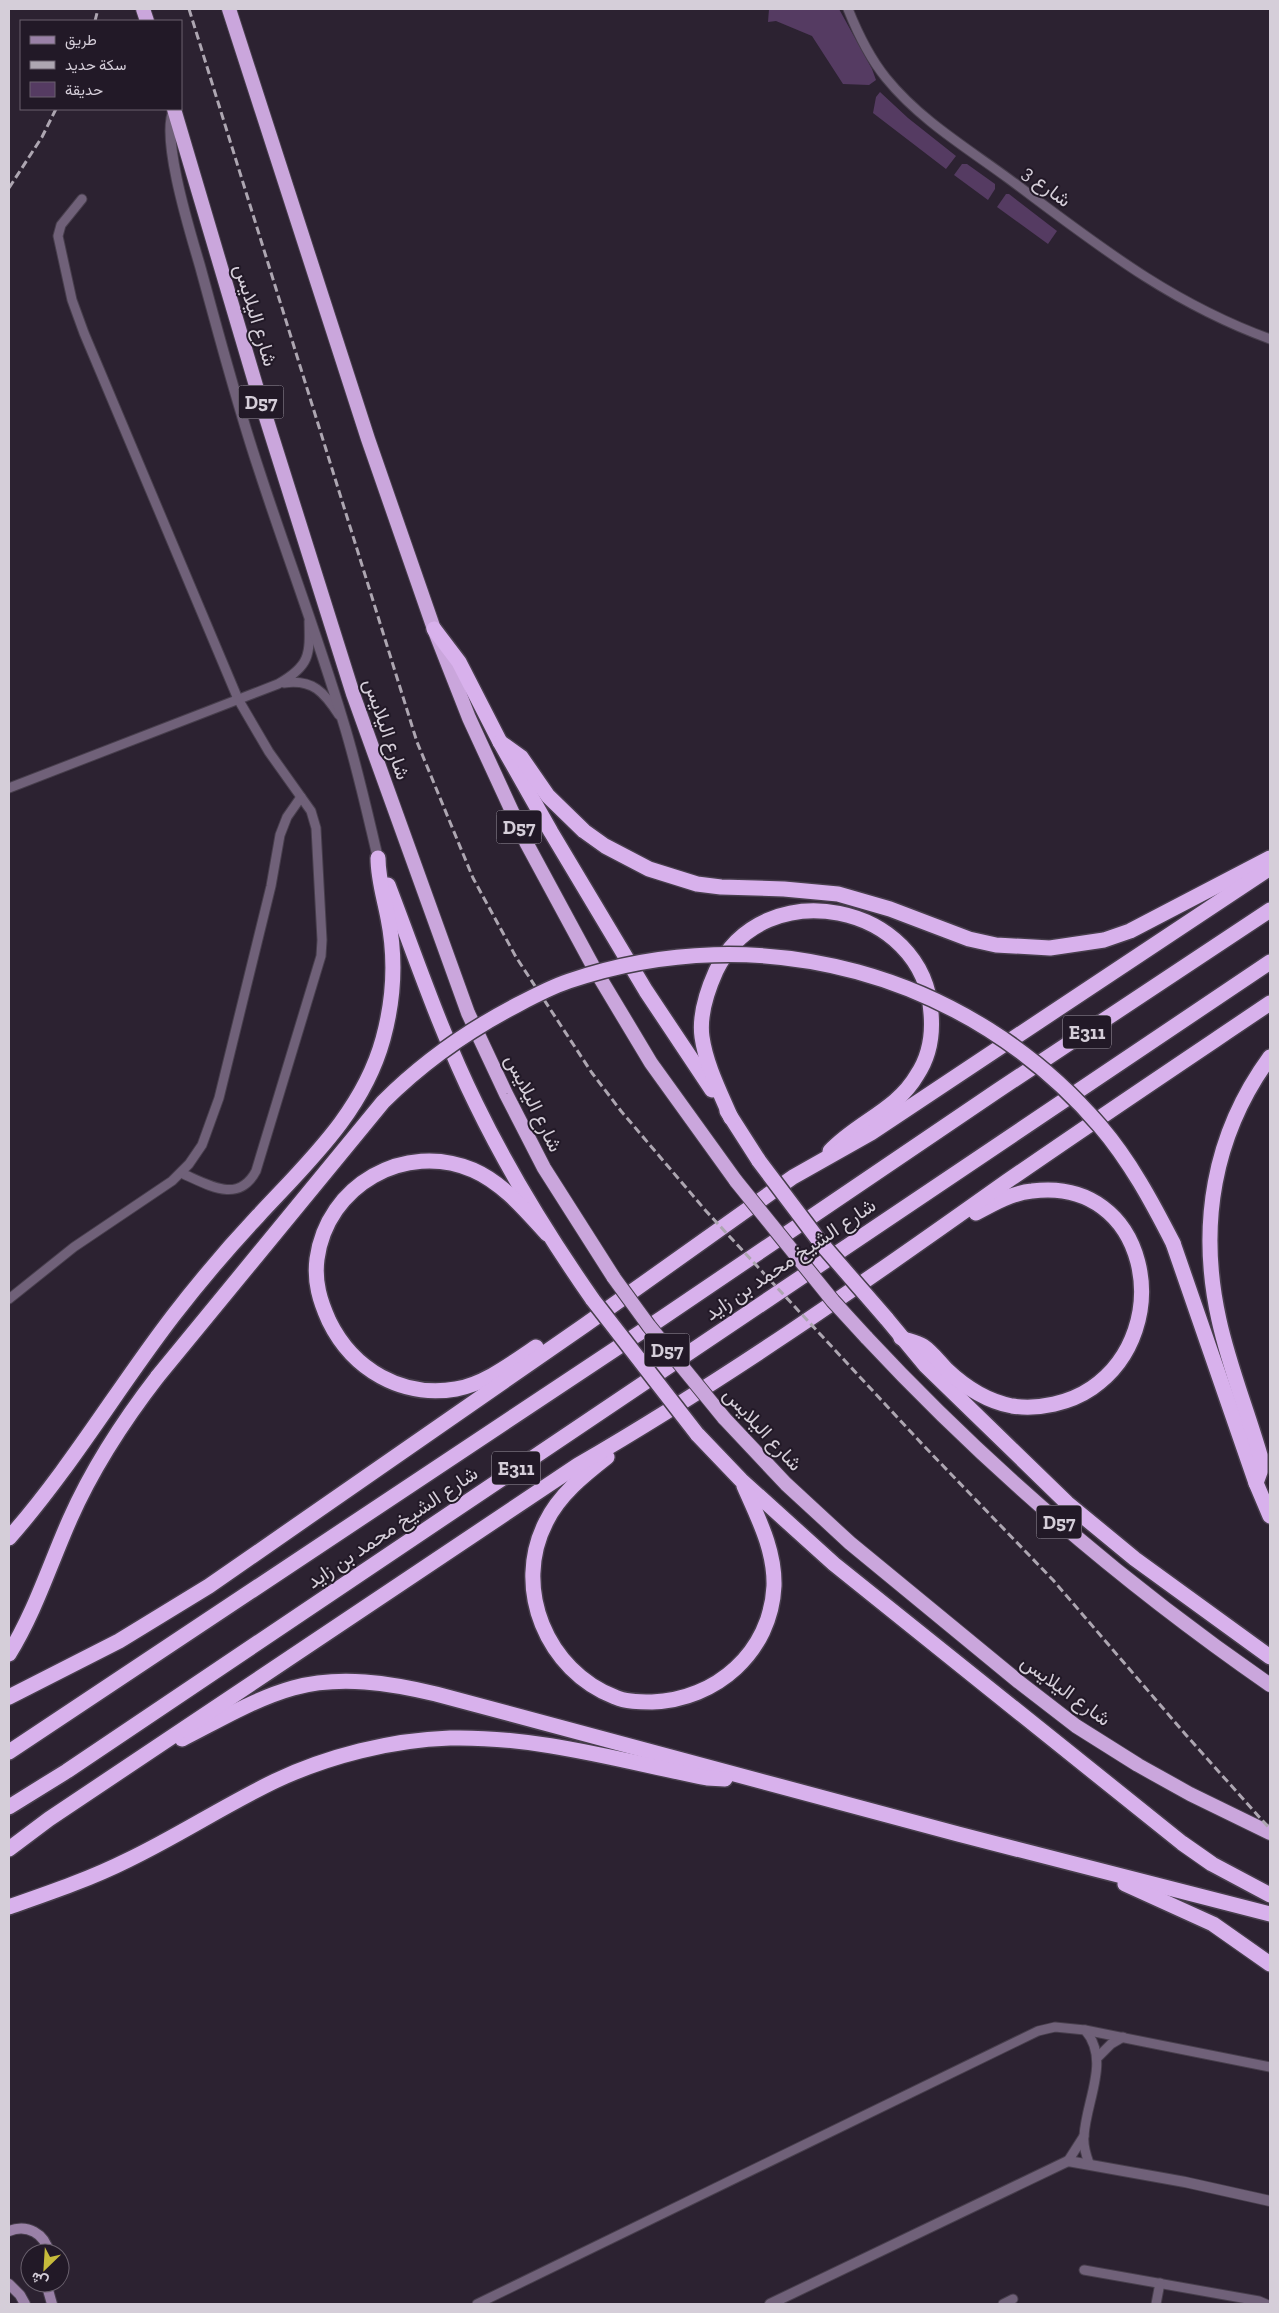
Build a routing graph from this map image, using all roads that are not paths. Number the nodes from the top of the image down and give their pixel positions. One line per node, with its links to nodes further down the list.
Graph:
1 (230, 9): 8 (highway, D57)
2 (848, 9): 6 (street, شارع 3)
3 (174, 110): 7 (street)
4 (174, 110): 43 (highway, شارع اليلايس / D57, bridge)
5 (82, 199): 10 (street)
6 (1270, 339)
7 (309, 613): 9 (street); 11 (street)
8 (434, 629): 12 (highway); 37 (highway, D57, bridge)
9 (278, 684): 10 (street); 11 (street)
10 (238, 699): 13 (street); 14 (street)
11 (344, 723): 15 (street)
12 (500, 742): 16 (highway); 22 (highway)
13 (9, 788)
14 (301, 797): 24 (street); 24 (street)
15 (378, 858): 25 (highway); 34 (highway)
16 (1270, 858)
17 (1270, 868): 23 (highway)
18 (1270, 910): 39 (highway, شارع الشيخ محمد بن زايد / E311)
19 (1270, 962): 42 (highway, شارع الشيخ محمد بن زايد / E311)
20 (1270, 1002): 26 (highway)
21 (1270, 1057): 32 (highway)
22 (731, 1118): 23 (highway); 29 (highway, bridge)
23 (819, 1163): 28 (highway)
24 (181, 1173): 27 (street)
25 (547, 1234): 28 (highway); 31 (highway, bridge)
26 (916, 1247): 29 (highway); 30 (highway)
27 (9, 1299)
28 (585, 1325): 38 (highway)
29 (901, 1338): 36 (highway)
30 (656, 1420): 31 (highway); 40 (highway)
31 (741, 1480): 46 (highway)
32 (1256, 1483): 33 (highway); 35 (highway, bridge)
33 (1270, 1516)
34 (9, 1538)
35 (9, 1654)
36 (1270, 1657)
37 (1270, 1685)
38 (9, 1697)
39 (9, 1752)
40 (125, 1768): 41 (highway); 44 (highway)
41 (752, 1779): 45 (highway); 47 (highway)
42 (9, 1806)
43 (1270, 1833)
44 (9, 1850)
45 (1110, 1873): 48 (highway); 49 (highway)
46 (1270, 1895)
47 (9, 1907)
48 (1270, 1914)
49 (1270, 1964)
50 (1085, 2030): 51 (street); 52 (street); 65 (street)
51 (1123, 2037): 52 (street); 53 (street)
52 (1098, 2057): 54 (street)
53 (1270, 2067)
54 (1084, 2136): 55 (street); 56 (street)
55 (1068, 2161): 56 (street); 66 (street)
56 (1089, 2163): 57 (street)
57 (1270, 2200)
58 (9, 2231): 59 (main road)
59 (45, 2243)
60 (1084, 2270): 61 (street)
61 (1160, 2283): 68 (street); 69 (street)
62 (9, 2284): 64 (main road)
63 (1013, 2299): 67 (street)
64 (25, 2304)
65 (477, 2304)
66 (770, 2304)
67 (1003, 2304)
68 (1156, 2304)
69 (1266, 2304)

